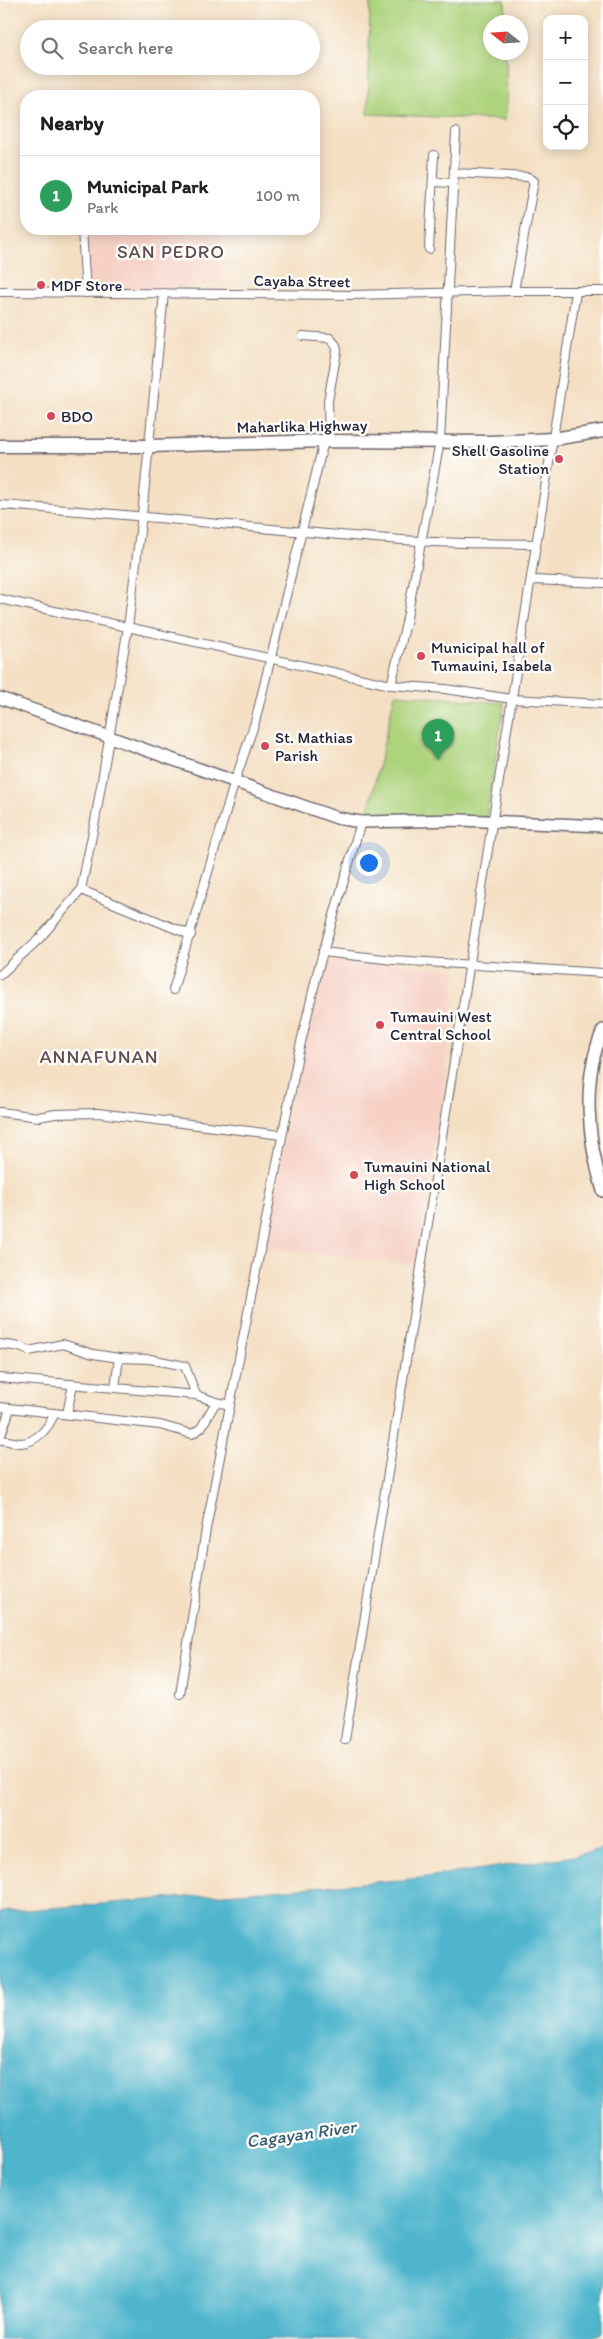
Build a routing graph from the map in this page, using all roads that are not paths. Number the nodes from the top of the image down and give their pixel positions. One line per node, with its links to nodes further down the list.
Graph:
1 (456, 132): 3 (street)
2 (434, 155): 4 (street)
3 (454, 173): 5 (street); 8 (street)
4 (434, 182): 5 (street); 7 (street)
5 (454, 184): 11 (street)
6 (82, 235): 13 (street)
7 (429, 249)
8 (514, 291): 11 (street, Cayaba Street); 12 (street, Cayaba Street)
9 (603, 291): 12 (street, Cayaba Street)
10 (0, 292): 13 (street, Cayaba Street)
11 (449, 292): 14 (street, Cayaba Street); 19 (street)
12 (576, 292): 17 (street)
13 (86, 293): 14 (street, Cayaba Street)
14 (164, 293): 21 (street)
15 (303, 336): 18 (street)
16 (601, 433): 17 (main road, Maharlika Highway)
17 (553, 439): 19 (main road, Maharlika Highway); 26 (street)
18 (326, 441): 19 (main road, Maharlika Highway); 21 (main road, Maharlika Highway); 24 (street)
19 (440, 441): 25 (street)
20 (0, 446): 21 (main road, Maharlika Highway)
21 (149, 446): 23 (street)
22 (0, 505): 23 (street)
23 (142, 515): 24 (street); 30 (street)
24 (302, 532): 25 (street); 31 (street)
25 (421, 542): 26 (street); 32 (street)
26 (536, 544): 27 (street)
27 (532, 580): 28 (street); 34 (street)
28 (603, 584)
29 (0, 599): 30 (street)
30 (128, 627): 31 (street); 36 (street)
31 (270, 658): 32 (street); 37 (street)
32 (391, 685): 34 (street)
33 (0, 698): 36 (street)
34 (512, 699): 35 (street); 39 (street)
35 (603, 704)
36 (109, 739): 37 (street); 41 (street)
37 (235, 781): 38 (street); 42 (street)
38 (361, 822): 39 (street); 43 (street)
39 (494, 822): 40 (street); 44 (street)
40 (603, 826)
41 (81, 890): 42 (street); 46 (street)
42 (191, 935): 47 (street)
43 (323, 952): 44 (street); 50 (street)
44 (469, 966): 45 (street); 66 (street)
45 (603, 974)
46 (0, 975)
47 (173, 990)
48 (603, 1030): 51 (street)
49 (0, 1112): 50 (street)
50 (282, 1135): 59 (street)
51 (603, 1191)
52 (0, 1344): 53 (street)
53 (119, 1358): 56 (street); 57 (street)
54 (0, 1378): 55 (street)
55 (73, 1384): 56 (street); 62 (street)
56 (115, 1387): 57 (street)
57 (196, 1394): 58 (street)
58 (216, 1402): 59 (street); 62 (street)
59 (230, 1405): 65 (street)
60 (0, 1408): 61 (street)
61 (10, 1409): 63 (street); 64 (street)
62 (67, 1414): 63 (street)
63 (54, 1415): 64 (street)
64 (0, 1439)
65 (180, 1694)
66 (345, 1740)

